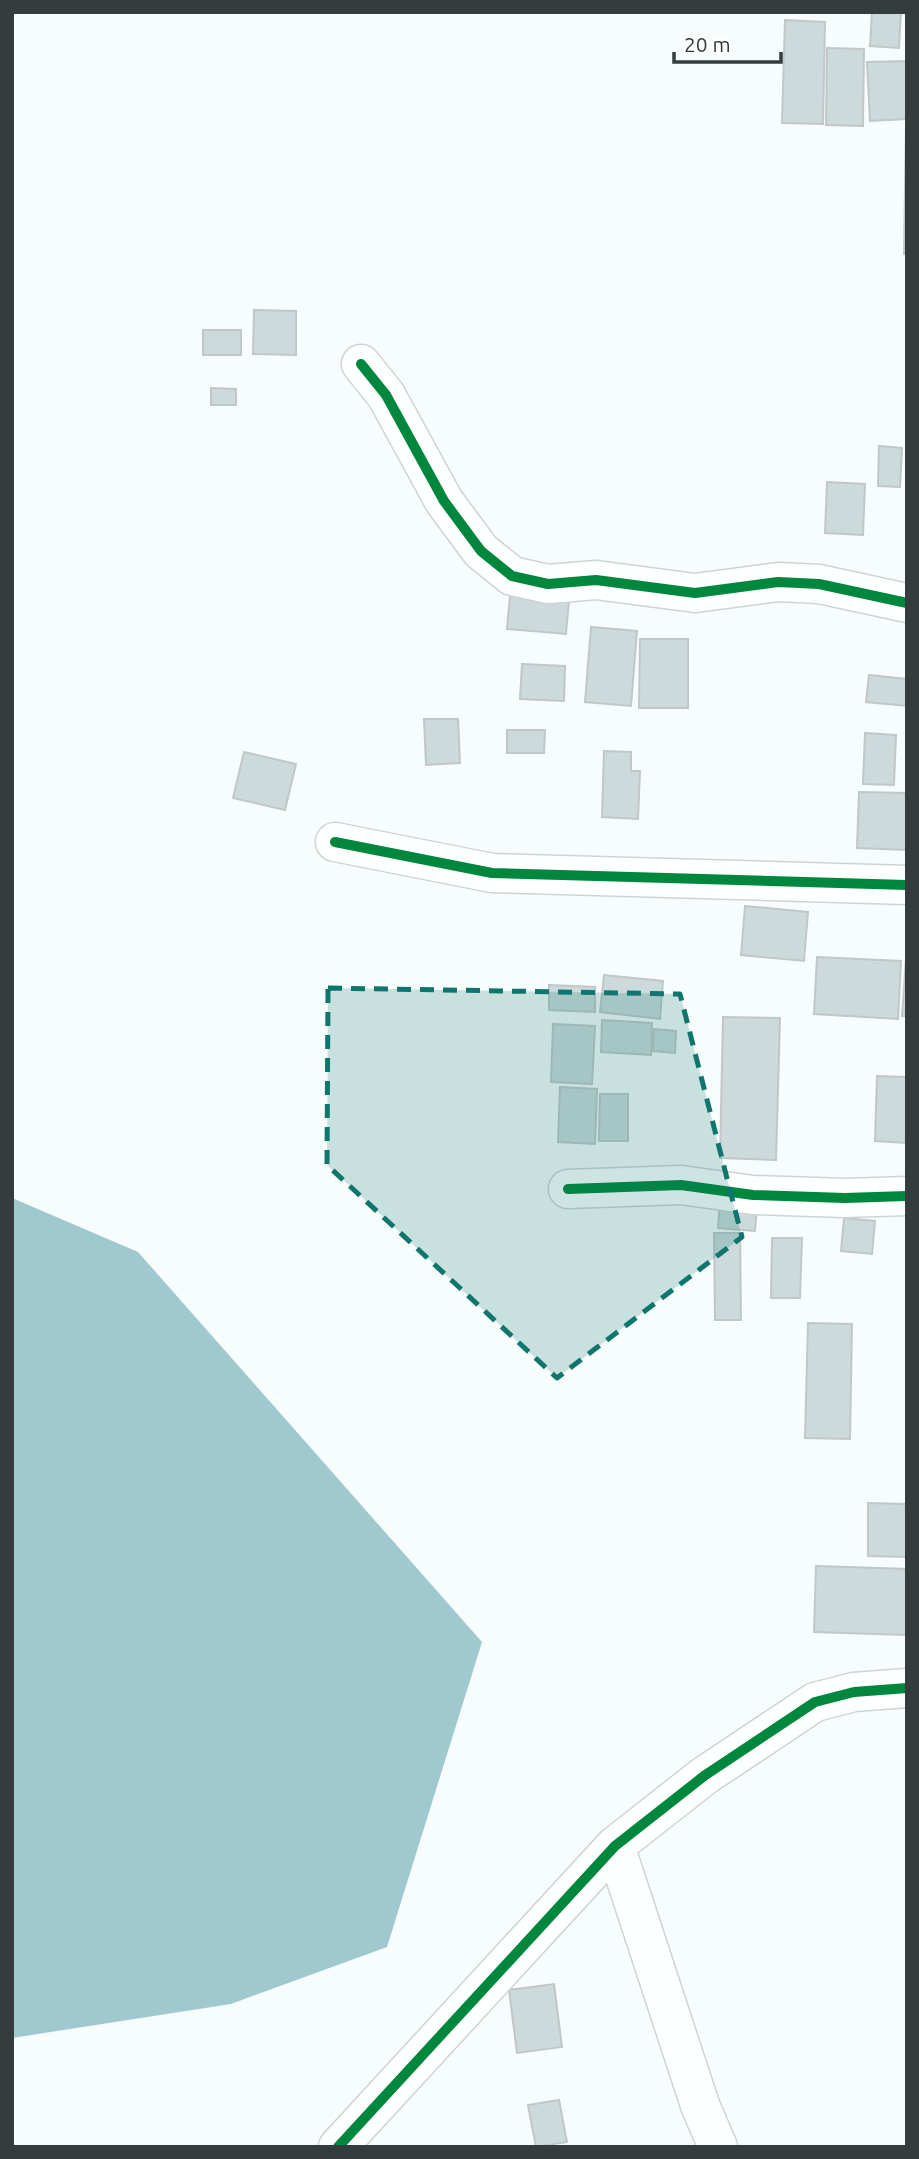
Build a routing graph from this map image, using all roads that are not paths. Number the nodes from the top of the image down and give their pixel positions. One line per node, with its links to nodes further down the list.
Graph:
1 (361, 364): 2 (street)
2 (907, 603)
3 (335, 842): 4 (street)
4 (907, 886)
5 (568, 1189): 6 (street)
6 (907, 1196)
7 (907, 1688): 8 (street)
8 (615, 1846): 9 (street); 10 (street)
9 (338, 2147)
10 (718, 2147)

